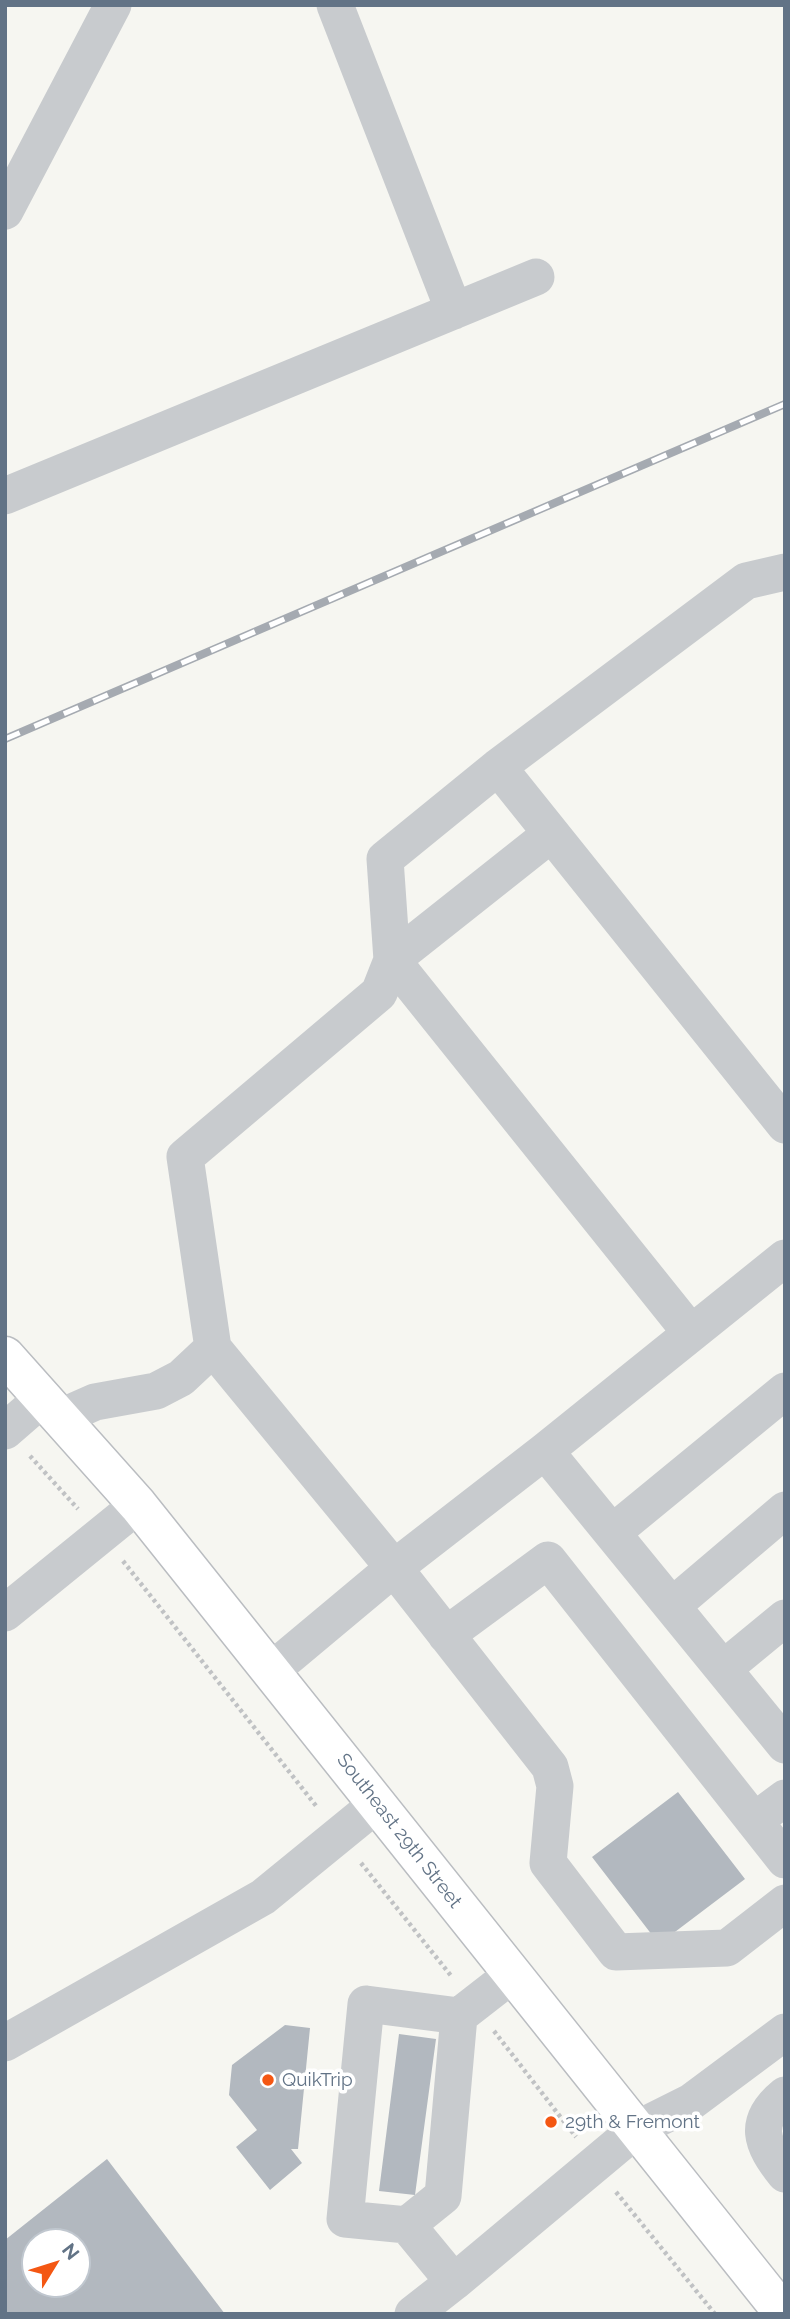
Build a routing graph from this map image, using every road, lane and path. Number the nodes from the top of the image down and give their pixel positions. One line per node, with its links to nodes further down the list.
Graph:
1 (113, 5): 3 (street)
2 (335, 5): 5 (street)
3 (5, 211)
4 (536, 277): 5 (street)
5 (454, 311): 6 (street)
6 (5, 496)
7 (785, 572): 8 (street)
8 (498, 767): 9 (street); 10 (street)
9 (551, 834): 10 (street); 11 (street)
10 (392, 960): 13 (street); 14 (street)
11 (785, 1125)
12 (785, 1258): 13 (street)
13 (691, 1333): 19 (street)
14 (213, 1348): 17 (street); 24 (street)
15 (5, 1356): 17 (main road, Southeast 29th Street)
16 (785, 1391): 22 (street)
17 (52, 1408): 18 (street); 20 (main road, Southeast 29th Street)
18 (6, 1430): 23 (path)
19 (545, 1451): 22 (street); 24 (street)
20 (138, 1505): 23 (street); 30 (main road, Southeast 29th Street)
21 (785, 1510): 25 (street)
22 (612, 1532): 25 (street)
23 (102, 1535): 26 (street); 35 (path)
24 (394, 1568): 28 (street); 30 (street)
25 (672, 1606): 29 (street)
26 (5, 1613)
27 (785, 1618): 29 (street)
28 (446, 1635): 34 (street); 37 (street)
29 (723, 1669): 31 (street)
30 (272, 1670): 33 (main road, Southeast 29th Street)
31 (782, 1734)
32 (785, 1798): 34 (street)
33 (377, 1804): 35 (street); 38 (main road, Southeast 29th Street)
34 (754, 1821): 36 (street)
35 (339, 1836): 39 (path); 41 (street)
36 (785, 1860)
37 (785, 1903)
38 (513, 1974): 39 (street); 43 (main road, Southeast 29th Street)
39 (466, 2011): 44 (path); 46 (street); 46 (street)
40 (785, 2032): 43 (street)
41 (5, 2043)
42 (785, 2095): 45 (street)
43 (637, 2129): 44 (street); 50 (main road, Southeast 29th Street)
44 (594, 2165): 47 (street); 49 (path)
45 (785, 2174)
46 (407, 2225): 47 (street)
47 (454, 2282): 48 (street)
48 (413, 2314)
49 (715, 2314)
50 (784, 2314)

